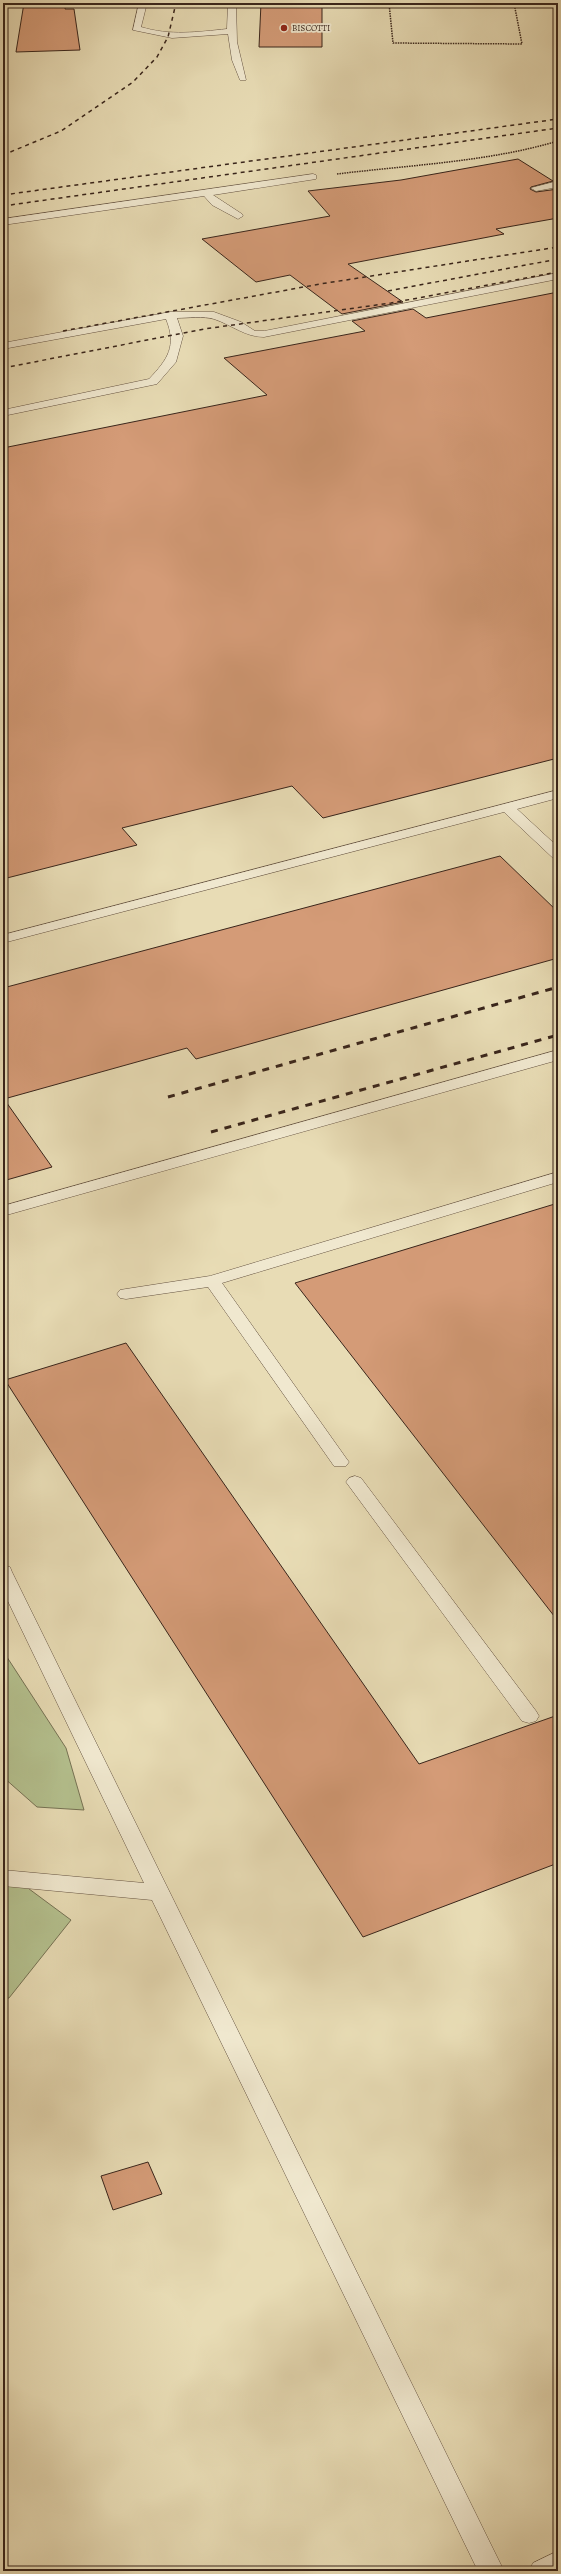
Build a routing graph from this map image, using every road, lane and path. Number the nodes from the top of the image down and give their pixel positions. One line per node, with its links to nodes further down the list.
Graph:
1 (143, 3): 5 (lane)
2 (232, 3): 5 (lane)
3 (388, 3): 4 (path)
4 (514, 3)
5 (231, 31): 6 (lane)
6 (243, 78)
7 (558, 141): 8 (path)
8 (314, 177): 11 (lane)
9 (558, 184): 10 (lane)
10 (536, 188)
11 (206, 193): 12 (lane); 13 (lane)
12 (238, 216)
13 (3, 222)
14 (558, 276): 15 (lane)
15 (170, 315): 16 (lane); 17 (lane)
16 (3, 346)
17 (3, 413)
18 (558, 794): 19 (lane)
19 (507, 807): 20 (lane); 21 (lane)
20 (558, 855)
21 (3, 939)
22 (558, 1055): 24 (lane)
23 (558, 1177): 25 (lane)
24 (3, 1211)
25 (212, 1281): 26 (lane); 27 (lane)
26 (126, 1294)
27 (340, 1462)
28 (354, 1482): 30 (lane)
29 (3, 1572): 32 (lane)
30 (529, 1716)
31 (3, 1878): 32 (lane)
32 (158, 1892): 34 (lane)
33 (558, 2563): 35 (lane)
34 (491, 2571)
35 (542, 2571)

